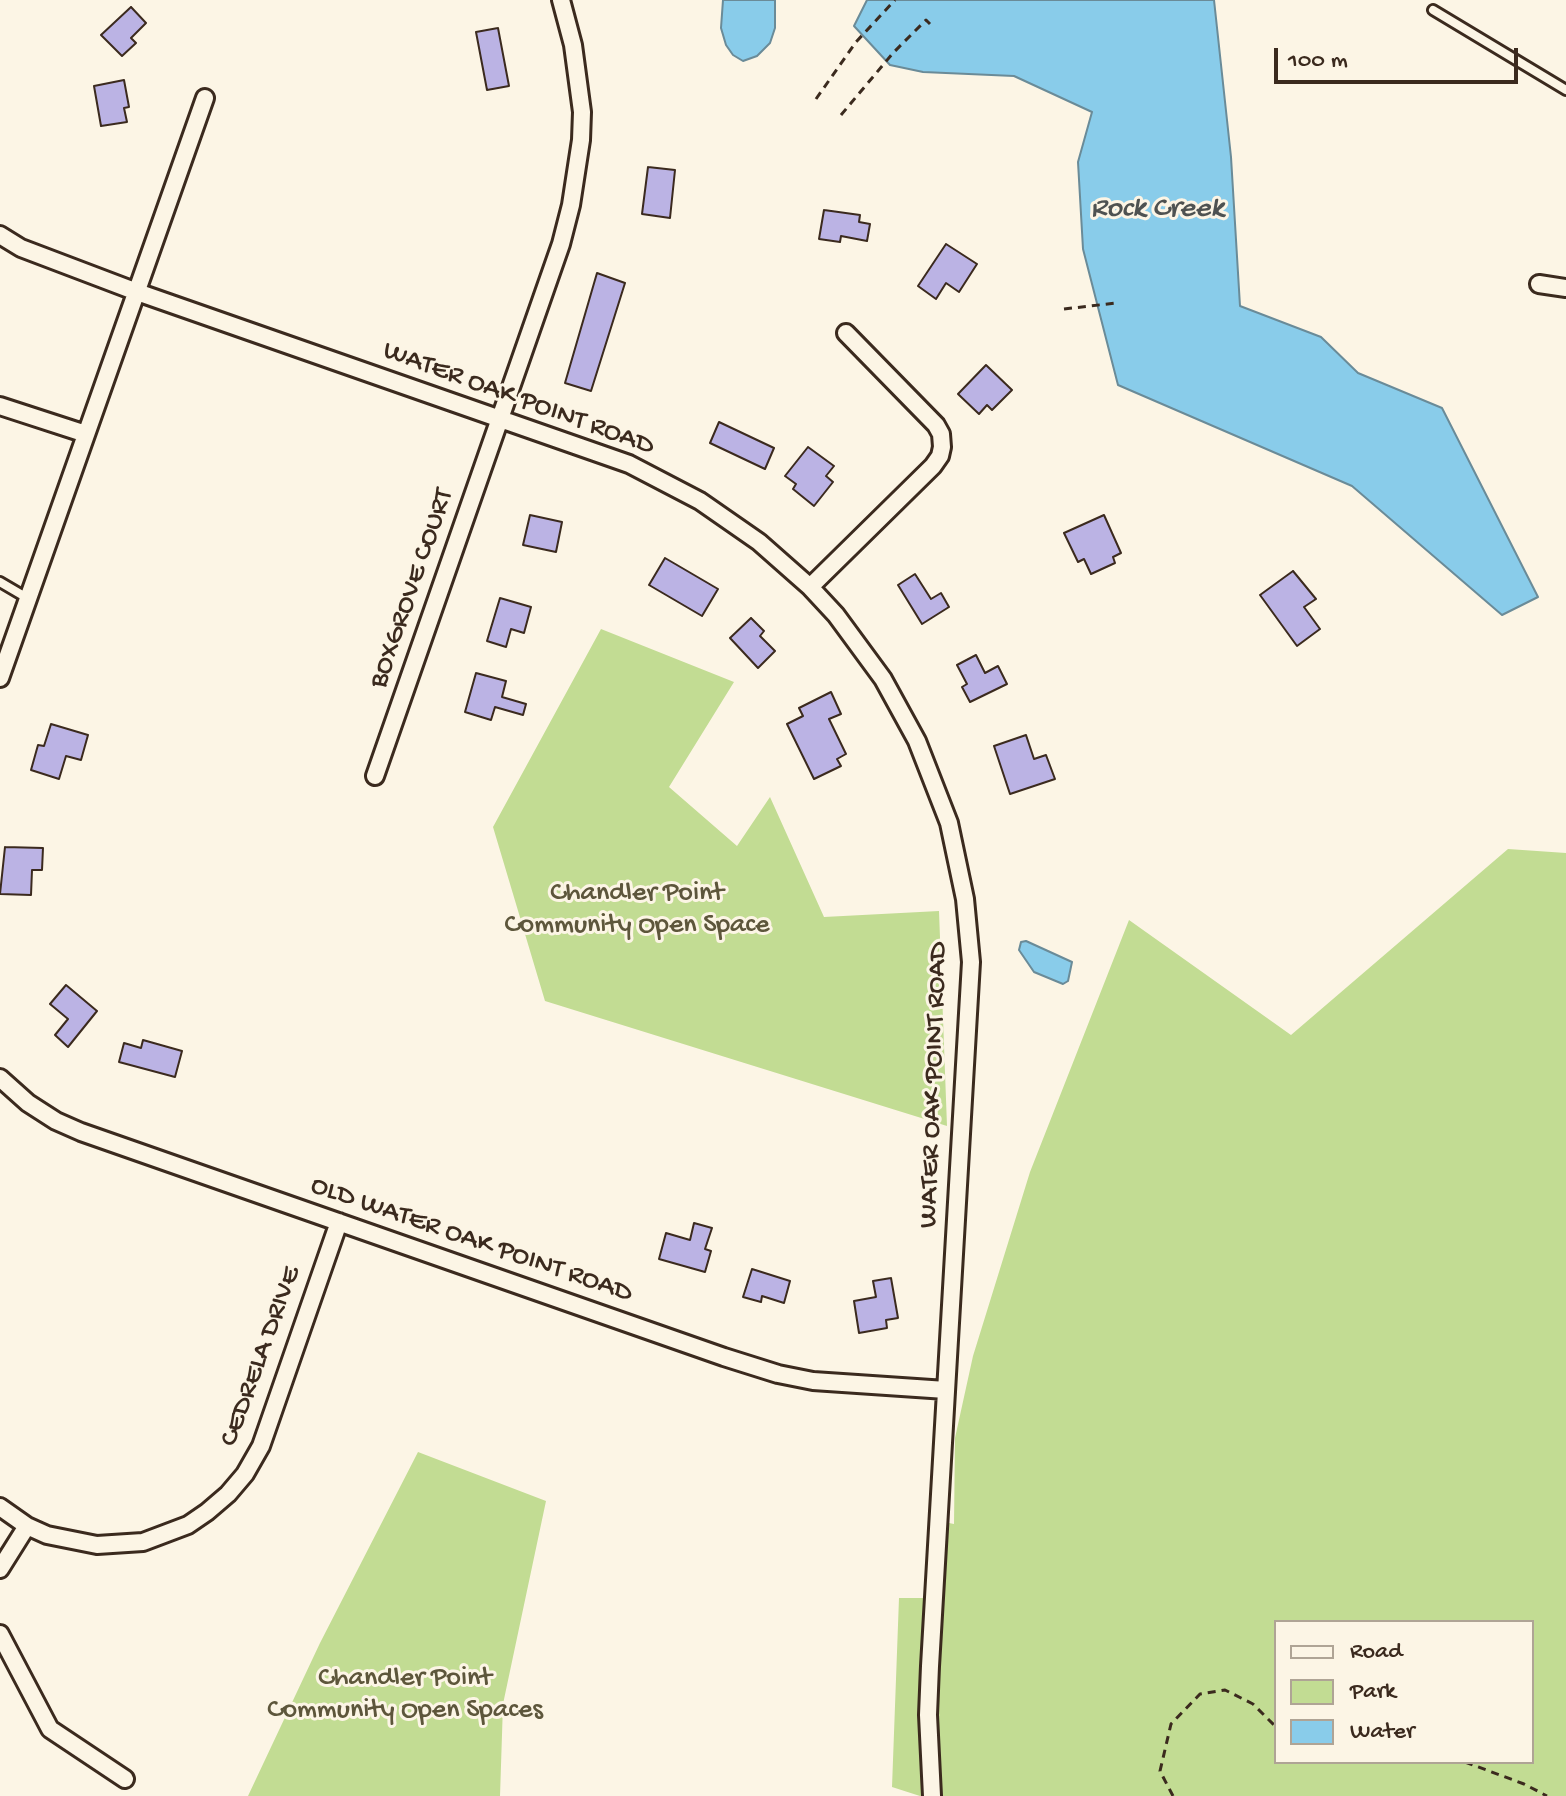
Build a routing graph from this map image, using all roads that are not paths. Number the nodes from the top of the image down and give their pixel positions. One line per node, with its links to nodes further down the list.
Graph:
1 (561, 0): 11 (street, BOXGROVE COURT)
2 (1433, 10): 3 (lane)
3 (1566, 90)
4 (205, 98): 8 (street)
5 (0, 235): 8 (street, WATER OAK POINT ROAD)
6 (1539, 284): 7 (street)
7 (1566, 288)
8 (137, 292): 11 (street, WATER OAK POINT ROAD); 12 (street)
9 (846, 333): 14 (street)
10 (0, 406): 12 (street)
11 (499, 419): 14 (street, WATER OAK POINT ROAD); 17 (street, BOXGROVE COURT)
12 (86, 434): 15 (street)
13 (0, 582): 15 (lane)
14 (810, 587): 20 (street, WATER OAK POINT ROAD)
15 (29, 599): 16 (street)
16 (0, 678)
17 (375, 776)
18 (0, 1078): 19 (street, OLD WATER OAK POINT ROAD)
19 (339, 1222): 20 (street, OLD WATER OAK POINT ROAD); 22 (street, CEDRELA DRIVE)
20 (946, 1390): 26 (street, WATER OAK POINT ROAD)
21 (0, 1507): 22 (street, CEDRELA DRIVE)
22 (27, 1526): 23 (street)
23 (0, 1569)
24 (0, 1634): 25 (street)
25 (125, 1779)
26 (932, 1796)

